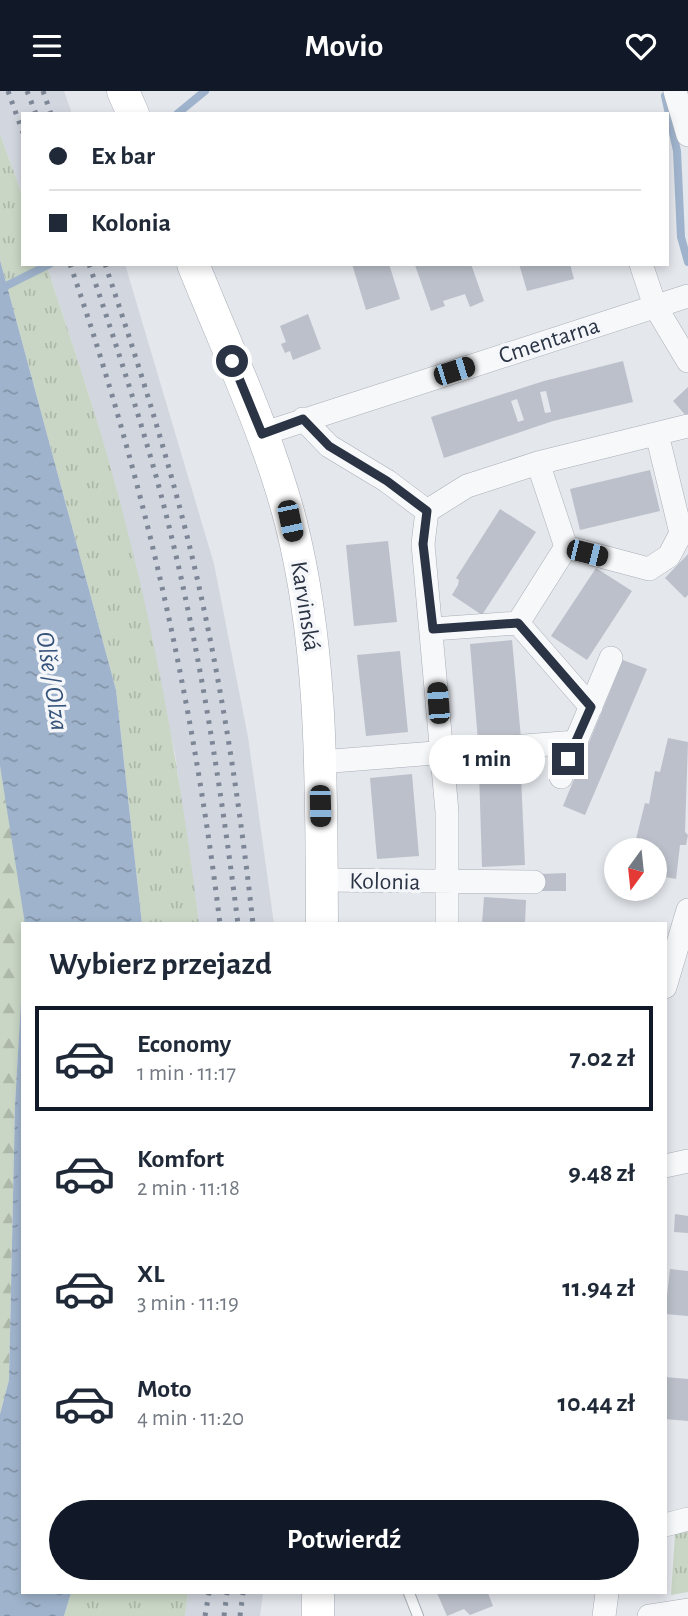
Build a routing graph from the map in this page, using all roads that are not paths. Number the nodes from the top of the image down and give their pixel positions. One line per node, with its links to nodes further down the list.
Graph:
1 (124, 91): 3 (main road)
2 (675, 91): 4 (street)
3 (131, 112)
4 (688, 135)
5 (194, 266): 11 (main road, Karvinská)
6 (643, 266): 7 (street)
7 (670, 301): 8 (street); 9 (street, Cmentarna)
8 (688, 361)
9 (303, 419): 11 (street, Cmentarna); 14 (street)
10 (688, 426): 12 (street)
11 (262, 434): 22 (main road, Karvinská)
12 (657, 434): 13 (street); 15 (street)
13 (538, 463): 14 (street); 15 (street)
14 (427, 511): 17 (street, Kolonia)
15 (566, 547): 16 (street)
16 (518, 623): 17 (street); 19 (street)
17 (433, 629): 21 (street, Kolonia)
18 (611, 658): 19 (street)
19 (591, 707): 20 (street)
20 (576, 742): 21 (street); 23 (street)
21 (442, 752): 22 (street); 25 (street, Kolonia)
22 (320, 762): 24 (main road, Karvinská)
23 (561, 777)
24 (322, 880): 25 (street, Kolonia); 28 (main road, Karvinská)
25 (448, 881): 26 (street, Kolonia); 29 (street, Kolonia)
26 (534, 882)
27 (688, 910): 30 (street)
28 (322, 922)
29 (447, 922)
30 (667, 980)
31 (688, 1161): 32 (street)
32 (667, 1166)
33 (688, 1519): 34 (street)
34 (667, 1524)
35 (318, 1594): 39 (main road)
36 (409, 1594): 40 (lane)
37 (607, 1594): 41 (street)
38 (688, 1610): 42 (street)
39 (317, 1616)
40 (418, 1616)
41 (604, 1616)
42 (649, 1616)

